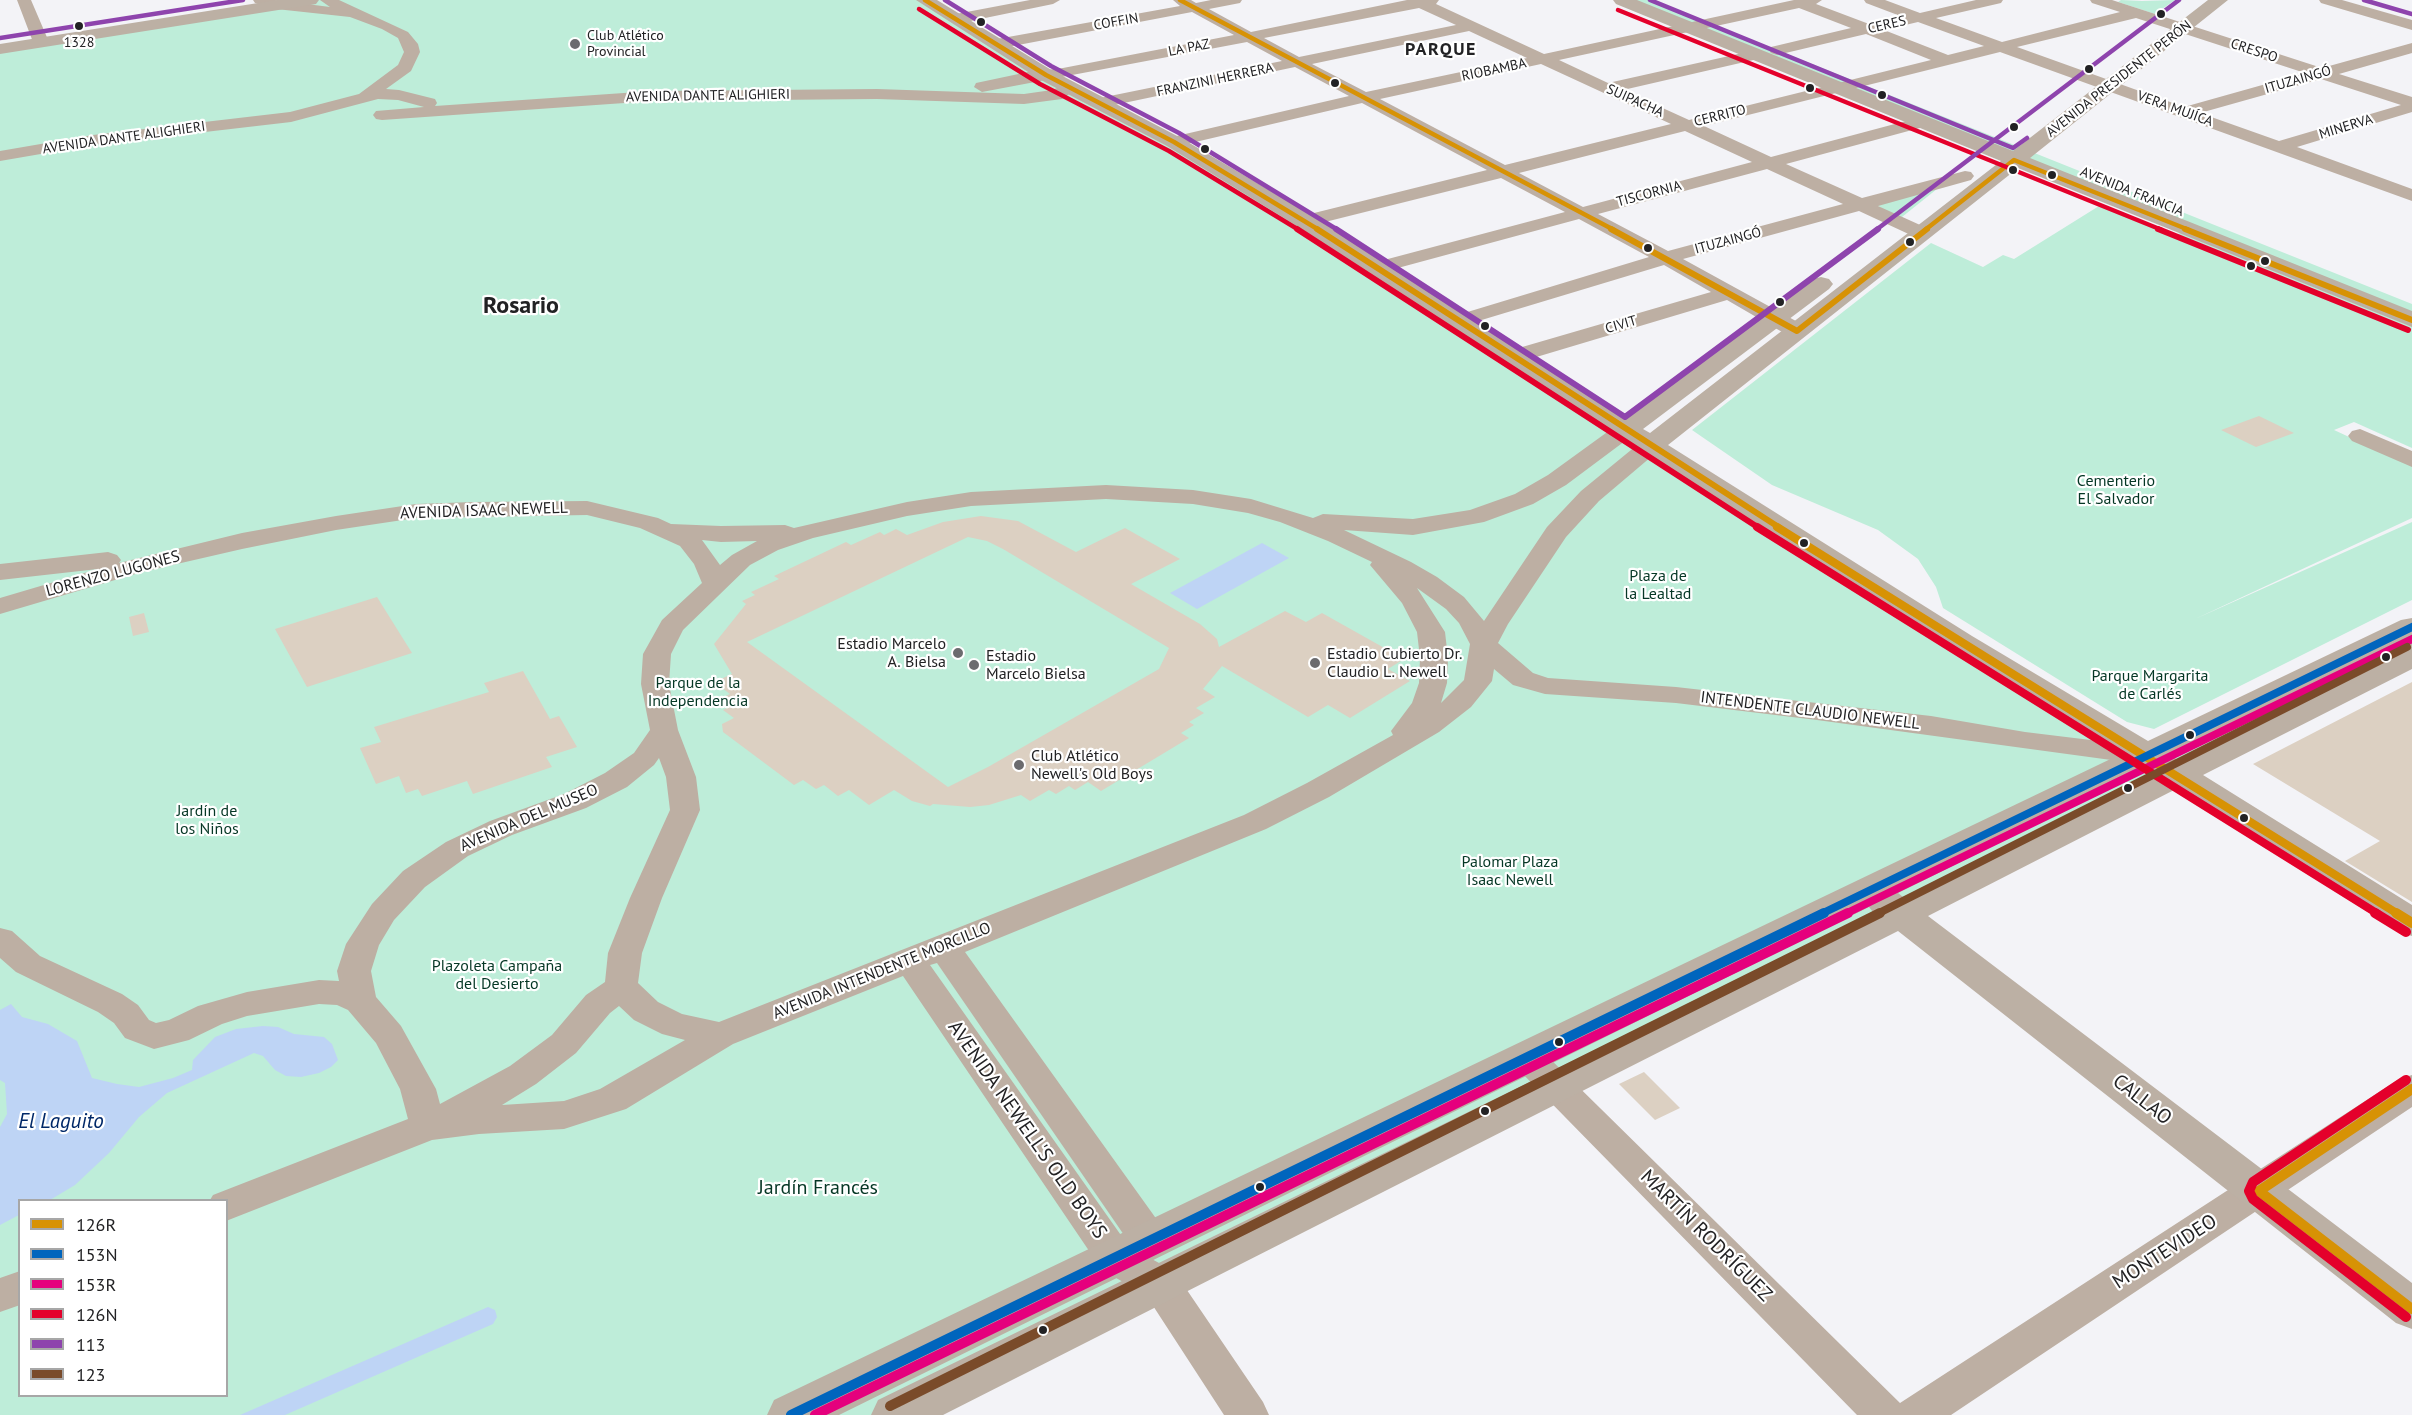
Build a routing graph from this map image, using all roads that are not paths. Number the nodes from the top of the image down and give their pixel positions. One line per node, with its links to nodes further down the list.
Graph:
1 (24, 0): 33 (street)
2 (310, 0): 18 (main road)
3 (327, 0): 23 (street)
4 (925, 0): 25 (main road)
5 (1053, 0): 25 (street)
6 (1180, 0): 20 (street)
7 (1235, 0): 20 (street, COFFIN)
8 (1622, 0): 30 (main road, AVENIDA FRANCIA)
9 (1652, 0): 26 (main road, AVENIDA FRANCIA)
10 (1871, 0): 24 (street, VERA MUJÍCA)
11 (1996, 0): 24 (street, CERES)
12 (2097, 0): 22 (street, CRESPO)
13 (2196, 0): 27 (main road, AVENIDA PRESIDENTE PERÓN)
14 (2219, 0): 27 (main road, AVENIDA PRESIDENTE PERÓN)
15 (2326, 0): 21 (street)
16 (2384, 0): 21 (street)
17 (1424, 1): 29 (street, SUIPACHA); 32 (street, LA PAZ)
18 (268, 2): 23 (street); 33 (main road)
19 (1807, 2): 26 (street, RIOBAMBA); 31 (street)
20 (1195, 8): 32 (street); 35 (street, COFFIN)
21 (2354, 8): 28 (street)
22 (2136, 12): 27 (street, CRESPO); 36 (street, CERRITO)
23 (357, 15): 44 (street)
24 (1919, 17): 31 (street, CERES); 36 (street, VERA MUJÍCA)
25 (956, 19): 35 (main road)
26 (1710, 23): 30 (street, RIOBAMBA); 39 (main road, AVENIDA FRANCIA)
27 (2175, 25): 45 (street, CRESPO); 47 (main road, AVENIDA PRESIDENTE PERÓN)
28 (2412, 25)
29 (1472, 26): 41 (street, SUIPACHA); 43 (street, FRANZINI HERRERA)
30 (1690, 28): 40 (main road, AVENIDA FRANCIA); 41 (street, RIOBAMBA)
31 (1867, 30): 39 (street, CERES); 42 (street)
32 (1249, 36): 43 (street); 46 (street, LA PAZ)
33 (40, 39): 34 (main road); 38 (main road)
34 (0, 42)
35 (997, 44): 46 (main road)
36 (2000, 46): 42 (street, CERRITO); 47 (street, VERA MUJÍCA)
37 (2412, 48): 45 (street, ITUZAINGÓ)
38 (0, 49)
39 (1777, 50): 48 (main road, AVENIDA FRANCIA)
40 (1756, 55): 50 (street); 51 (main road, AVENIDA FRANCIA)
41 (1545, 60): 50 (street, SUIPACHA); 56 (street, RIOBAMBA)
42 (1946, 60): 48 (street, CERRITO)
43 (1298, 63): 56 (street); 58 (street, FRANZINI HERRERA)
44 (405, 68): 54 (street); 55 (street)
45 (2322, 73): 59 (street, CRESPO); 61 (street, ITUZAINGÓ)
46 (1046, 75): 49 (main road); 52 (street, AVENIDA DANTE ALIGHIERI)
47 (2101, 82): 61 (street, VERA MUJÍCA); 69 (main road, AVENIDA PRESIDENTE PERÓN)
48 (1858, 83): 51 (street, CERRITO); 69 (main road, AVENIDA FRANCIA)
49 (1070, 88): 52 (street, AVENIDA DANTE ALIGHIERI); 53 (street, AVENIDA DANTE ALIGHIERI); 58 (main road)
50 (1608, 88): 66 (street, SUIPACHA)
51 (1837, 88): 64 (main road, AVENIDA FRANCIA); 66 (street, CERRITO)
52 (948, 94): 53 (street, AVENIDA DANTE ALIGHIERI)
53 (925, 95): 60 (street, AVENIDA DANTE ALIGHIERI)
54 (366, 96): 55 (street, AVENIDA DANTE ALIGHIERI); 57 (street, AVENIDA DANTE ALIGHIERI)
55 (403, 96): 60 (street, AVENIDA DANTE ALIGHIERI); 62 (street)
56 (1363, 98): 67 (street, RIOBAMBA); 72 (street)
57 (346, 103): 63 (street); 65 (street, AVENIDA DANTE ALIGHIERI)
58 (1100, 103): 67 (main road)
59 (2412, 105): 68 (street, MINERVA)
60 (491, 106): 62 (street, AVENIDA DANTE ALIGHIERI)
61 (2184, 112): 68 (street, VERA MUJÍCA)
62 (382, 115): 63 (street, AVENIDA DANTE ALIGHIERI)
63 (360, 116): 65 (street, AVENIDA DANTE ALIGHIERI)
64 (1921, 122): 69 (main road, AVENIDA FRANCIA); 71 (street, TISCORNIA)
65 (248, 123): 70 (street, AVENIDA DANTE ALIGHIERI)
66 (1687, 124): 71 (street, SUIPACHA); 72 (street, CERRITO)
67 (1174, 142): 80 (main road)
68 (2279, 147): 75 (street, VERA MUJÍCA)
69 (2012, 152): 73 (main road, AVENIDA PRESIDENTE PERÓN); 77 (main road, AVENIDA FRANCIA); 81 (main road, AVENIDA PRESIDENTE PERÓN)
70 (0, 156)
71 (1771, 162): 78 (street, SUIPACHA); 79 (street, TISCORNIA)
72 (1503, 172): 79 (street); 80 (street, CERRITO)
73 (1965, 176): 78 (street, ITUZAINGÓ); 81 (main road, AVENIDA PRESIDENTE PERÓN)
74 (2412, 176): 75 (street)
75 (2385, 185): 76 (street, VERA MUJÍCA)
76 (2412, 195)
77 (2123, 196): 84 (main road, AVENIDA FRANCIA); 85 (main road, AVENIDA FRANCIA)
78 (1864, 205): 81 (street, SUIPACHA); 82 (street, ITUZAINGÓ)
79 (1580, 212): 82 (street); 83 (street, TISCORNIA)
80 (1305, 221): 83 (main road)
81 (1912, 228): 90 (main road, AVENIDA PRESIDENTE PERÓN)
82 (1666, 258): 86 (street); 89 (street, ITUZAINGÓ)
83 (1376, 268): 89 (main road)
84 (2364, 285): 85 (main road); 87 (main road, AVENIDA FRANCIA)
85 (2338, 289): 88 (main road, AVENIDA FRANCIA)
86 (1729, 293): 90 (street); 91 (street, CIVIT)
87 (2412, 304)
88 (2412, 320)
89 (1458, 321): 91 (main road)
90 (1786, 324): 92 (main road, AVENIDA PRESIDENTE PERÓN); 94 (main road, AVENIDA PRESIDENTE PERÓN)
91 (1513, 357): 92 (main road)
92 (1625, 429): 94 (main road); 96 (street)
93 (2360, 436): 95 (street)
94 (1650, 446): 104 (street); 108 (main road)
95 (2412, 460)
96 (1289, 517): 98 (street); 100 (street, INTENDENTE CLAUDIO NEWELL)
97 (670, 531): 98 (street, AVENIDA ISAAC NEWELL); 99 (street, AVENIDA ISAAC NEWELL); 102 (street, AVENIDA ISAAC NEWELL)
98 (806, 532): 102 (street)
99 (226, 544): 101 (street); 103 (street, LORENZO LUGONES)
100 (1366, 550): 104 (street, INTENDENTE CLAUDIO NEWELL); 107 (street)
101 (0, 572)
102 (715, 582): 106 (street)
103 (0, 606)
104 (1484, 644): 107 (street, AVENIDA INTENDENTE MORCILLO); 108 (street, INTENDENTE CLAUDIO NEWELL)
105 (2406, 644): 108 (main road)
106 (664, 730): 114 (street); 115 (street, AVENIDA DEL MUSEO)
107 (1379, 756): 112 (street, AVENIDA INTENDENTE MORCILLO)
108 (2162, 765): 109 (main road); 110 (main road)
109 (1886, 902): 117 (main road); 120 (main road, CALLAO)
110 (2412, 923)
111 (0, 939): 115 (street)
112 (943, 946): 113 (street, AVENIDA INTENDENTE MORCILLO); 122 (street, AVENIDA NEWELL'S OLD BOYS)
113 (909, 960): 116 (street, AVENIDA INTENDENTE MORCILLO); 122 (street, AVENIDA NEWELL'S OLD BOYS)
114 (621, 987): 116 (street); 119 (street)
115 (360, 1000): 119 (street)
116 (721, 1035): 119 (street, AVENIDA INTENDENTE MORCILLO)
117 (1543, 1072): 122 (main road); 129 (street, MARTÍN RODRÍGUEZ)
118 (2412, 1089): 120 (street, MONTEVIDEO)
119 (428, 1126): 121 (street, AVENIDA INTENDENTE MORCILLO)
120 (2259, 1191): 125 (main road, CALLAO); 130 (street, MONTEVIDEO)
121 (228, 1205)
122 (1143, 1261): 126 (main road); 127 (main road); 128 (street)
123 (18, 1288): 124 (street)
124 (0, 1295)
125 (2412, 1309)
126 (791, 1415)
127 (895, 1415)
128 (1248, 1415)
129 (1885, 1415)
130 (1917, 1415)

